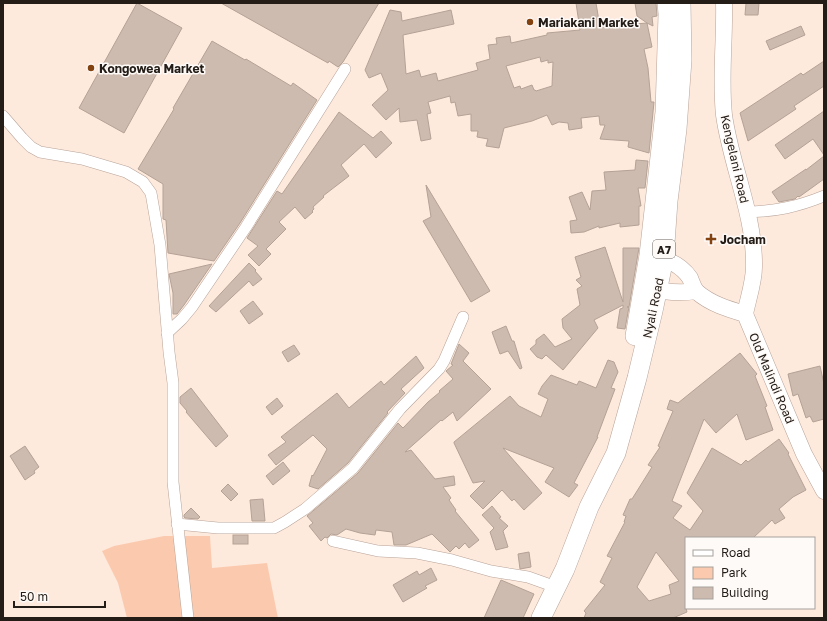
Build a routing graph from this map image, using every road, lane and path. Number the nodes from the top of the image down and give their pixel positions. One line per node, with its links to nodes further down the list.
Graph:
1 (667, 3): 8 (highway, Nyali Road / A7)
2 (681, 3): 8 (highway, Nyali Road / A7)
3 (724, 3): 7 (main road, Kengelani Road)
4 (345, 69): 13 (street)
5 (3, 116): 13 (street)
6 (824, 196): 7 (street)
7 (747, 212): 11 (main road, Kengelani Road)
8 (656, 257): 9 (highway, Nyali Road / A7); 10 (main road)
9 (651, 288): 10 (main road); 17 (highway, Nyali Road / A7)
10 (696, 291): 11 (main road)
11 (745, 314): 14 (main road, Old Malindi Road)
12 (463, 317): 15 (street)
13 (167, 333): 15 (street)
14 (824, 491)
15 (177, 524): 18 (street)
16 (333, 541): 17 (street)
17 (556, 587): 19 (highway, Nyali Road / A7)
18 (188, 618)
19 (541, 618)

